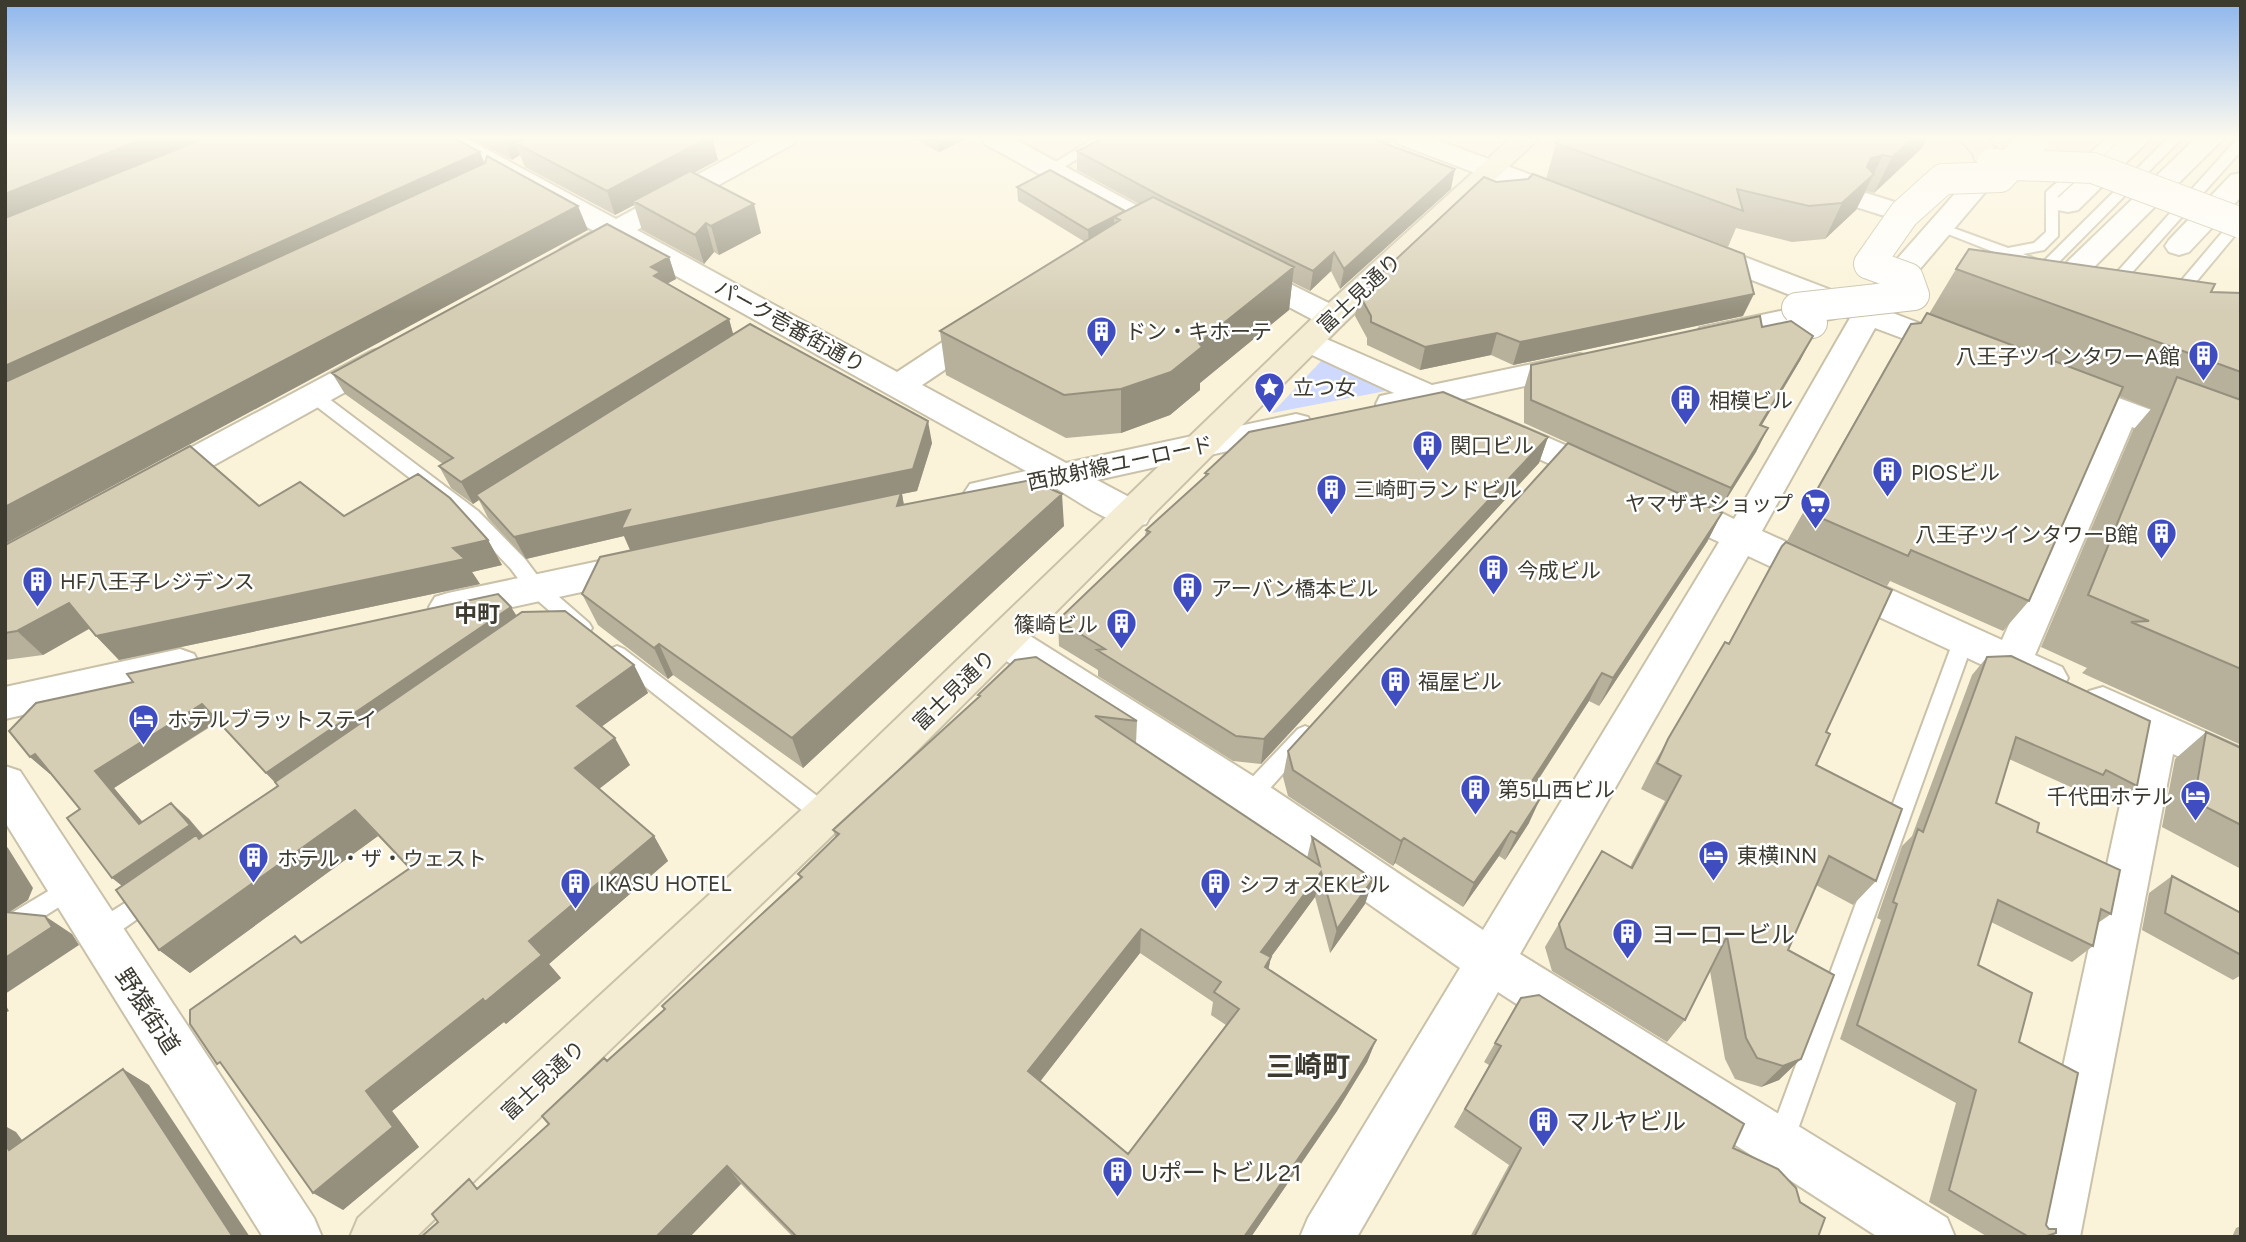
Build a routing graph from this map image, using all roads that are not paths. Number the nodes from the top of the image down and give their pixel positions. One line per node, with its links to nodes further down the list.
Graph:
1 (552, 196): 22 (street, パーク壱番街通り)
2 (679, 196): 22 (street)
3 (1099, 196): 20 (street)
4 (1463, 196): 34 (street, 富士見通り)
5 (1560, 196): 17 (street)
6 (1924, 196): 18 (street, bridge)
7 (1971, 196): 21 (street)
8 (2051, 196): 26 (lane)
9 (2077, 196): 16 (street)
10 (2117, 196): 28 (lane)
11 (2167, 196): 30 (street)
12 (2172, 196): 19 (street, bridge)
13 (2188, 196): 30 (lane)
14 (2227, 196): 25 (street)
15 (1866, 201): 18 (street)
16 (2068, 204)
17 (1592, 208)
18 (1904, 214): 27 (street, bridge)
19 (2233, 219): 31 (lane)
20 (1152, 226): 24 (street); 34 (street)
21 (1937, 228): 26 (lane); 32 (street)
22 (616, 231): 29 (street); 41 (street, パーク壱番街通り)
23 (1670, 238): 32 (street)
24 (1120, 242)
25 (2179, 246)
26 (2005, 253): 28 (lane)
27 (1870, 264): 32 (street); 32 (street, bridge)
28 (2046, 267): 30 (lane)
29 (542, 271)
30 (2102, 280)
31 (2152, 291)
32 (1808, 307): 36 (street); 39 (street); 53 (street)
33 (1007, 314): 41 (street)
34 (1332, 317): 35 (street, 富士見通り)
35 (1308, 341): 43 (street); 47 (street, 富士見通り)
36 (1677, 343)
37 (410, 344): 42 (street)
38 (1610, 357): 43 (street)
39 (1987, 361)
40 (2036, 379): 45 (street)
41 (898, 386): 49 (street, パーク壱番街通り)
42 (314, 396): 50 (street); 55 (lane)
43 (1429, 396): 44 (street); 53 (street)
44 (1361, 411)
45 (2122, 411): 48 (street); 60 (street)
46 (1320, 419): 47 (street, 西放射線ユーロード)
47 (1204, 444): 49 (street, 西放射線ユーロード); 52 (street, 富士見通り)
48 (2216, 447)
49 (1060, 476): 51 (street, 西放射線ユーロード); 52 (street, パーク壱番街通り)
50 (136, 493)
51 (946, 500)
52 (1133, 515): 58 (street, 富士見通り)
53 (1741, 537): 57 (street); 72 (street)
54 (673, 559): 55 (street)
55 (549, 606): 56 (street); 67 (lane)
56 (414, 615)
57 (1964, 639): 60 (street); 73 (lane)
58 (1005, 640): 66 (street); 67 (street, 富士見通り)
59 (209, 659): 61 (street)
60 (2012, 662): 63 (street)
61 (5, 703)
62 (1322, 716): 66 (lane)
63 (2157, 728): 64 (street); 78 (street)
64 (2241, 767)
65 (5, 784): 69 (street, 野猿街道)
66 (1249, 796): 72 (street)
67 (825, 815): 75 (street, 富士見通り)
68 (166, 886): 71 (lane)
69 (70, 888): 70 (lane); 71 (street, 野猿街道)
70 (5, 930)
71 (98, 933): 74 (street, 野猿街道)
72 (1490, 961): 73 (street); 76 (street)
73 (1780, 1143): 77 (street)
74 (295, 1237)
75 (377, 1237)
76 (1328, 1237)
77 (1928, 1237)
78 (2053, 1237)

